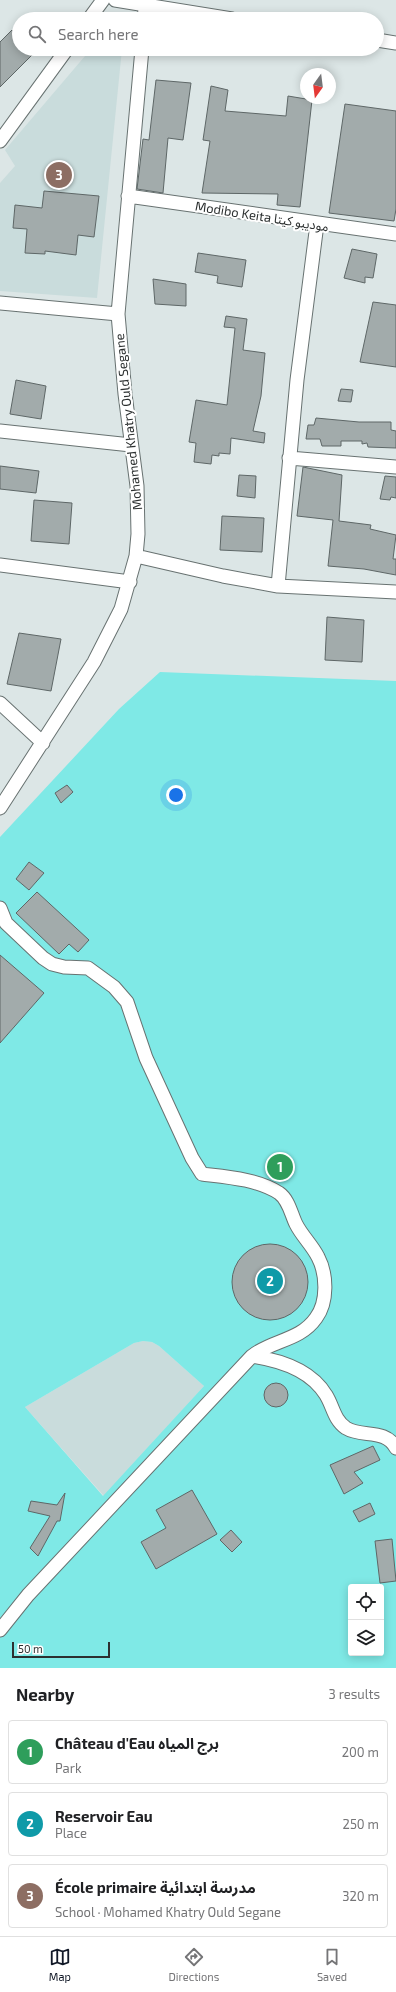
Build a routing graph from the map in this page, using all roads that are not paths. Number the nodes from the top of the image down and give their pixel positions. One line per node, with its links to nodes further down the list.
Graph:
1 (103, 0): 4 (street)
2 (115, 0): 3 (street)
3 (145, 8): 5 (street)
4 (94, 12)
5 (177, 12)
6 (384, 41): 7 (street)
7 (396, 43)
8 (62, 56): 10 (street)
9 (141, 56): 11 (street, Mohamed Khatry Ould Segane)
10 (0, 141)
11 (128, 196): 12 (street, Modibo Keita موديبو كيتا); 15 (street, Mohamed Khatry Ould Segane)
12 (316, 224): 13 (street, Modibo Keita موديبو كيتا); 18 (street)
13 (396, 234)
14 (0, 303): 15 (street)
15 (118, 314): 17 (street, Mohamed Khatry Ould Segane)
16 (0, 431): 17 (street)
17 (131, 445): 20 (street, Mohamed Khatry Ould Segane)
18 (289, 458): 19 (street); 23 (street)
19 (396, 467)
20 (136, 556): 22 (street, Mohamed Khatry Ould Segane); 23 (street)
21 (0, 565): 22 (street)
22 (130, 582): 26 (street, Mohamed Khatry Ould Segane)
23 (278, 586): 24 (street)
24 (396, 592)
25 (0, 703): 26 (street)
26 (43, 743): 27 (street, Mohamed Khatry Ould Segane)
27 (0, 808)
28 (0, 908): 29 (street)
29 (252, 1356): 30 (street); 31 (street)
30 (396, 1448)
31 (0, 1630)

